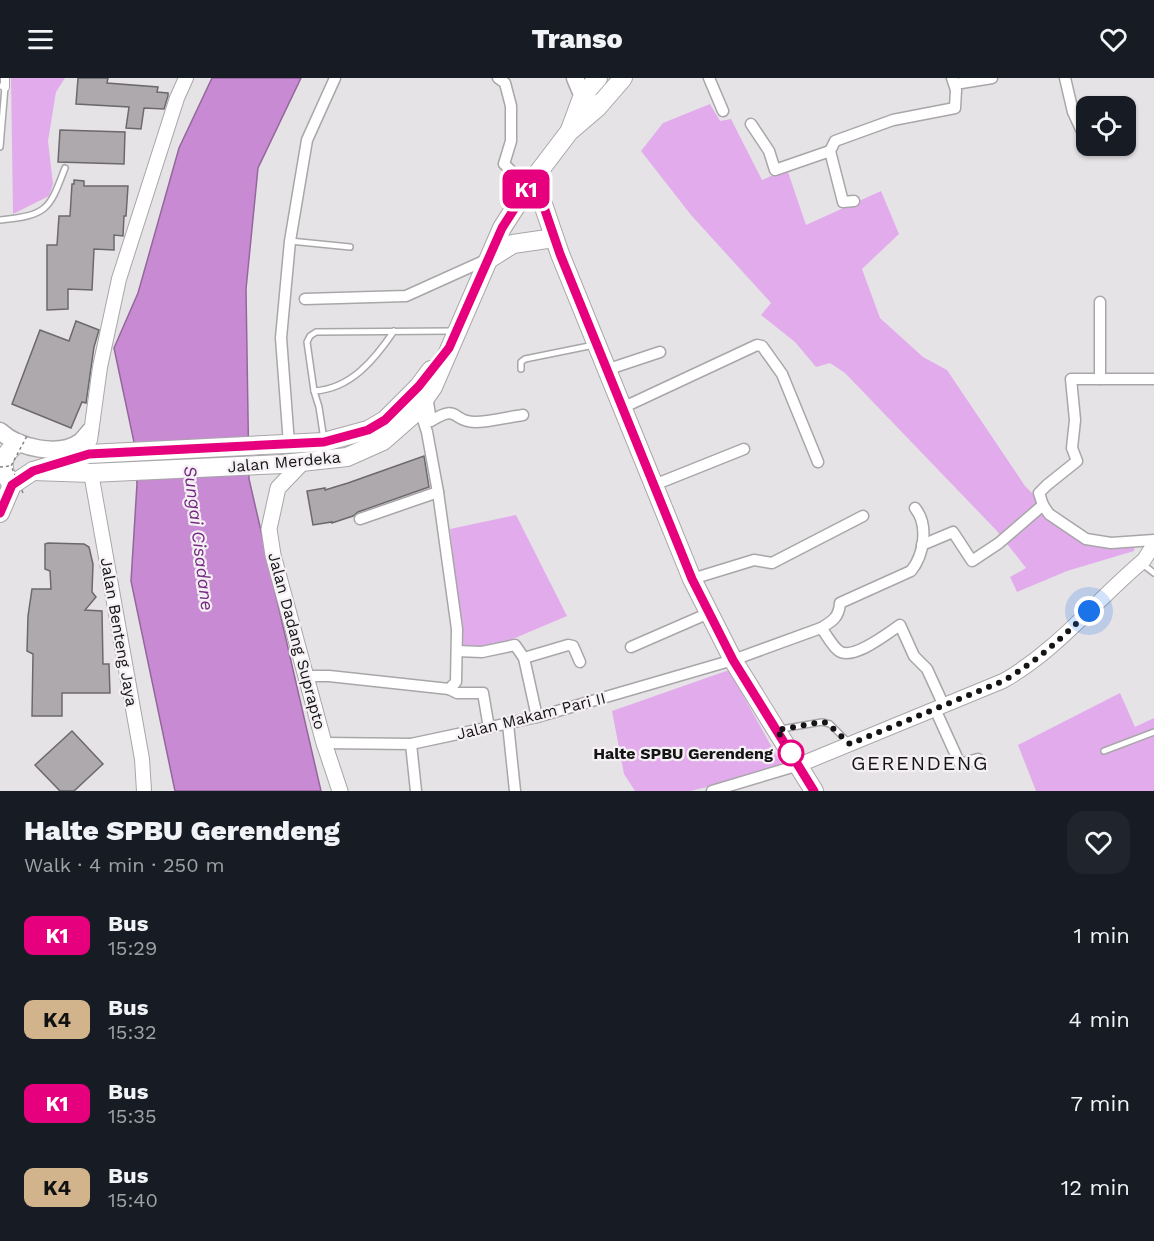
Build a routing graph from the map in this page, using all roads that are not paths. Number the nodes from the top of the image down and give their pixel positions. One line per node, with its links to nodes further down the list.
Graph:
1 (186, 78): 43 (street)
2 (335, 78): 24 (street)
3 (498, 78): 20 (street)
4 (598, 78): 11 (highway, Jalan Merdeka)
5 (623, 78): 12 (highway, Jalan Merdeka)
6 (709, 78): 13 (street)
7 (992, 78): 9 (street)
8 (1065, 78): 14 (street)
9 (953, 81): 18 (street)
10 (3, 84): 17 (lane)
11 (579, 86): 12 (main road); 16 (highway, Jalan Merdeka)
12 (597, 108): 16 (highway, Jalan Merdeka)
13 (723, 111)
14 (1076, 118)
15 (751, 124): 18 (street)
16 (569, 132): 20 (highway, Jalan Merdeka)
17 (0, 147)
18 (830, 151): 21 (street)
19 (65, 168): 22 (lane)
20 (531, 183): 23 (highway); 26 (highway, Jalan Merdeka)
21 (854, 201)
22 (0, 220)
23 (554, 238): 26 (highway); 31 (highway)
24 (290, 241): 25 (lane); 46 (street)
25 (350, 247)
26 (489, 259): 27 (street); 29 (highway, Jalan Merdeka)
27 (305, 299)
28 (1100, 302): 36 (street)
29 (458, 330): 30 (lane); 32 (highway, Jalan Merdeka)
30 (394, 331): 38 (lane); 38 (lane)
31 (596, 344): 34 (lane); 35 (highway)
32 (449, 348): 39 (highway, Jalan Merdeka); 45 (highway, Jalan Merdeka)
33 (660, 352): 35 (street)
34 (521, 369)
35 (606, 370): 40 (highway)
36 (1100, 379): 37 (street); 56 (street)
37 (1154, 379)
38 (314, 391): 45 (lane)
39 (423, 401): 41 (street); 49 (highway, Jalan Merdeka); 55 (street)
40 (622, 408): 50 (street); 53 (highway)
41 (523, 415)
42 (0, 431): 44 (main road)
43 (90, 431): 44 (main road); 48 (street)
44 (22, 439): 54 (highway)
45 (324, 442): 46 (highway, Jalan Merdeka)
46 (286, 443): 48 (highway, Jalan Merdeka)
47 (744, 449): 53 (street)
48 (98, 453): 51 (highway, Jalan Merdeka)
49 (303, 462): 52 (highway, Jalan Merdeka); 72 (main road, Jalan Dadang Suprapto)
50 (818, 462)
51 (33, 471): 52 (highway, Jalan Merdeka); 54 (highway, Jalan Merdeka)
52 (96, 473): 87 (street, Jalan Benteng Jaya)
53 (654, 485): 64 (highway)
54 (18, 489): 58 (highway)
55 (438, 492): 60 (street); 68 (street)
56 (1043, 505): 61 (street); 62 (street)
57 (915, 508): 61 (street)
58 (0, 513)
59 (863, 516): 64 (street)
60 (360, 519)
61 (922, 545): 66 (street)
62 (1150, 551): 63 (lane); 74 (street)
63 (1154, 573)
64 (692, 579): 65 (highway)
65 (709, 613): 67 (street); 70 (highway)
66 (821, 628): 70 (street, Jalan Makam Pari II); 74 (street)
67 (631, 647)
68 (457, 651): 69 (street); 73 (street)
69 (524, 658): 71 (street); 75 (street)
70 (733, 660): 75 (street, Jalan Makam Pari II); 78 (highway)
71 (580, 662)
72 (306, 676): 73 (street); 80 (main road, Jalan Dadang Suprapto)
73 (449, 689): 77 (street)
74 (939, 707): 82 (street); 84 (street)
75 (537, 717): 76 (street, Jalan Makam Pari II)
76 (508, 724): 77 (street, Jalan Makam Pari II); 90 (street)
77 (489, 728): 81 (street, Jalan Makam Pari II)
78 (777, 730): 82 (lane); 85 (highway)
79 (1154, 732): 83 (lane)
80 (324, 743): 81 (street, Jalan Makam Pari II); 88 (main road, Jalan Dadang Suprapto)
81 (411, 744): 89 (street)
82 (850, 744): 85 (street)
83 (1104, 751)
84 (978, 759)
85 (799, 765): 86 (street); 91 (highway)
86 (717, 790)
87 (144, 791)
88 (340, 791)
89 (416, 791)
90 (514, 791)
91 (814, 791)

